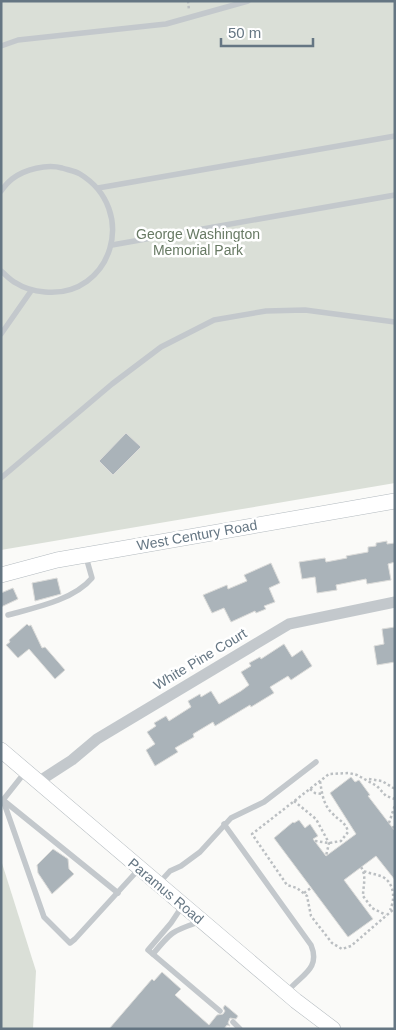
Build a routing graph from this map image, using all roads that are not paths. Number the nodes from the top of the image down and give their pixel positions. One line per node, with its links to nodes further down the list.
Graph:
1 (248, 1): 2 (lane)
2 (1, 46)
3 (395, 136): 4 (lane)
4 (98, 188): 5 (lane); 7 (lane)
5 (1, 190)
6 (395, 195): 7 (lane)
7 (112, 245): 9 (lane)
8 (1, 271): 9 (lane)
9 (31, 291): 11 (lane)
10 (395, 322): 12 (lane)
11 (1, 334)
12 (1, 478)
13 (395, 501): 14 (main road, West Century Road)
14 (85, 555): 15 (main road, West Century Road); 17 (lane)
15 (1, 575)
16 (395, 602): 21 (street, White Pine Court)
17 (8, 615)
18 (1, 750): 20 (main road, Paramus Road)
19 (316, 762): 23 (lane)
20 (26, 771): 21 (main road, Paramus Road); 22 (lane)
21 (38, 782): 24 (main road, Paramus Road)
22 (3, 800): 26 (lane); 26 (lane)
23 (224, 824): 25 (lane); 30 (lane)
24 (139, 868): 25 (main road, Paramus Road); 26 (lane)
25 (158, 884): 27 (main road, Paramus Road)
26 (118, 893)
27 (182, 905): 28 (main road, Paramus Road); 29 (lane)
28 (201, 921): 29 (lane); 30 (main road, Paramus Road)
29 (151, 952): 31 (lane)
30 (286, 993): 34 (main road, Paramus Road)
31 (220, 1012)
32 (233, 1022): 33 (lane)
33 (240, 1029)
34 (333, 1029)

